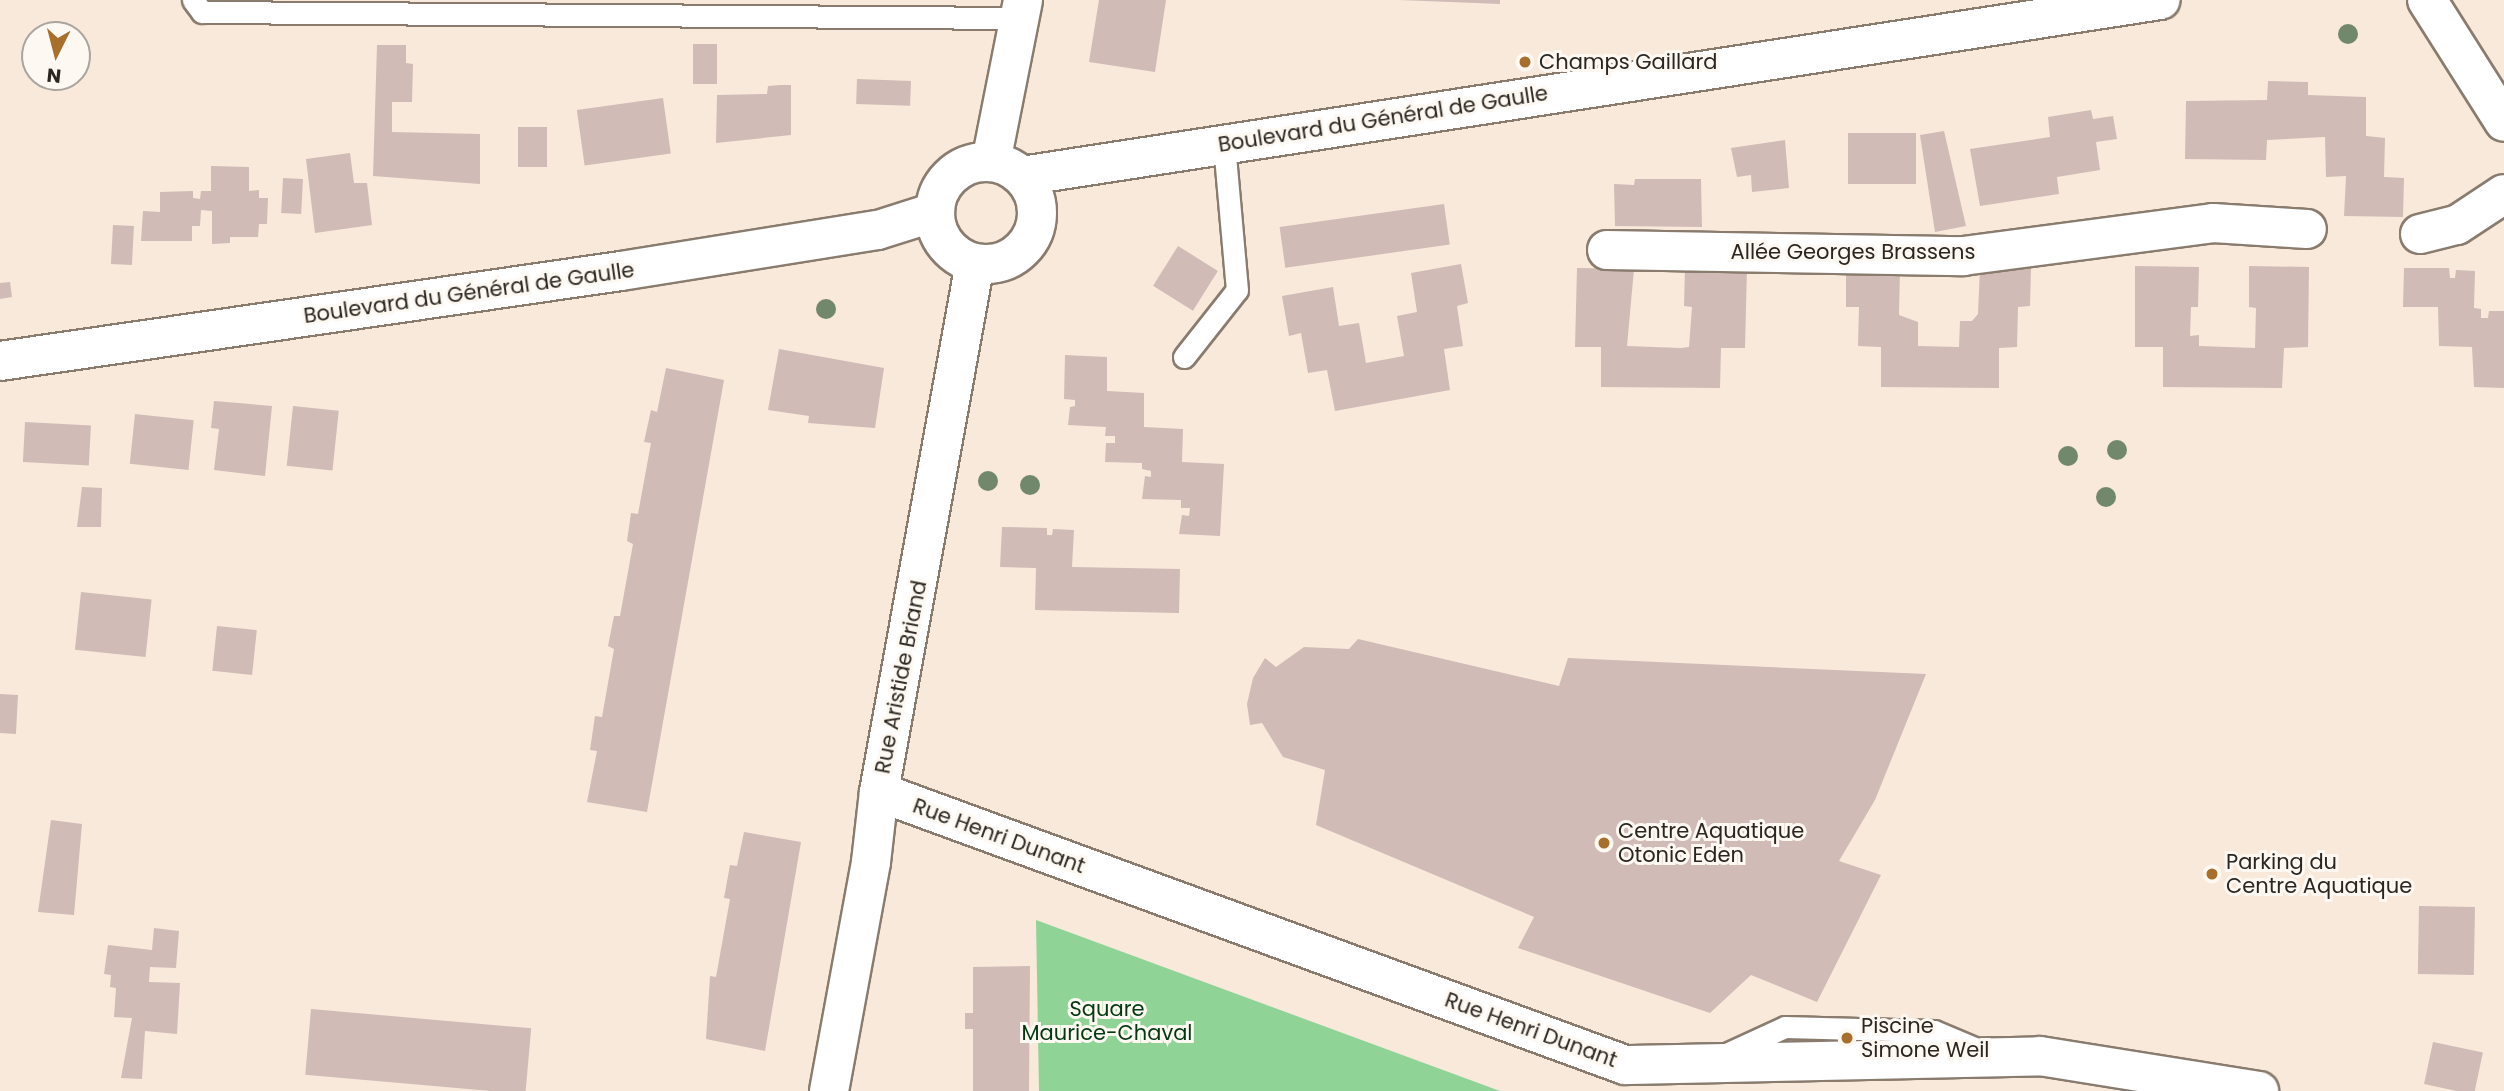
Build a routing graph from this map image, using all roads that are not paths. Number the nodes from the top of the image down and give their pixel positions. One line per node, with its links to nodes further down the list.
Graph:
1 (193, 0): 4 (lane)
2 (2160, 0): 7 (street, Boulevard du Général de Gaulle)
3 (2427, 0): 6 (street)
4 (899, 9): 5 (lane)
5 (1022, 9): 8 (street)
6 (2504, 122)
7 (1224, 145): 8 (street, Boulevard du Général de Gaulle); 15 (lane)
8 (1007, 169): 10 (street); 14 (street)
9 (2504, 194): 12 (street)
10 (935, 212): 14 (street); 16 (street, Boulevard du Général de Gaulle)
11 (2307, 229): 13 (street, Allée Georges Brassens)
12 (2420, 234)
13 (1607, 250)
14 (975, 263): 17 (street, Rue Aristide Briand)
15 (1184, 357)
16 (0, 361)
17 (879, 792): 18 (street, Rue Aristide Briand); 19 (street, Rue Henri Dunant)
18 (829, 1091)
19 (2259, 1091)

